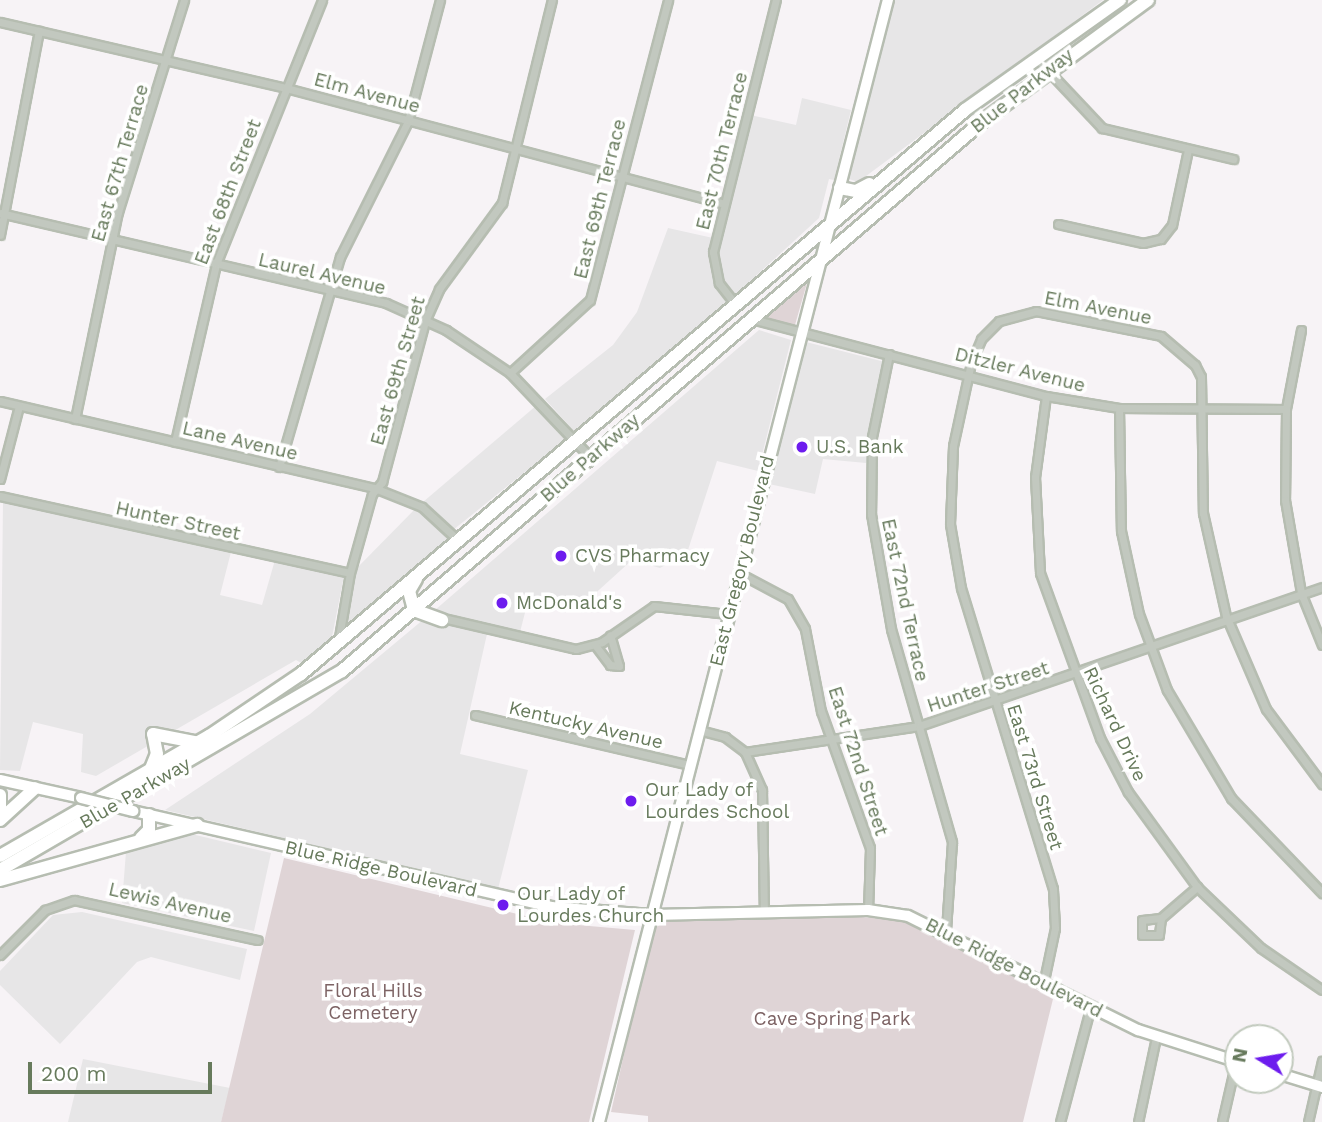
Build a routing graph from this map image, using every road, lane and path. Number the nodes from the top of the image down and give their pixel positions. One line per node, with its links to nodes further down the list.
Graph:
1 (184, 0): 13 (street, East 67th Terrace)
2 (322, 0): 15 (street, East 68th Street)
3 (440, 0): 16 (street)
4 (552, 0): 17 (street, East 69th Street)
5 (668, 0): 21 (street, East 69th Terrace)
6 (776, 0): 23 (street, East 70th Terrace)
7 (888, 0): 22 (main road, East Gregory Boulevard)
8 (1120, 0): 12 (highway, Blue Parkway)
9 (1148, 0): 14 (highway, Blue Parkway)
10 (0, 22): 11 (street, Elm Avenue)
11 (39, 31): 13 (street, Elm Avenue); 24 (street)
12 (1036, 58): 14 (street); 19 (highway, Blue Parkway)
13 (166, 60): 15 (street, Elm Avenue); 28 (street, East 67th Terrace)
14 (1046, 70): 18 (street); 29 (highway, Blue Parkway)
15 (286, 88): 16 (street, Elm Avenue); 30 (street, East 68th Street)
16 (408, 121): 17 (street, Elm Avenue); 31 (street)
17 (518, 150): 21 (street, Elm Avenue); 34 (street, East 69th Street)
18 (1188, 150): 20 (street); 26 (street)
19 (907, 159): 22 (highway); 25 (highway, Blue Parkway)
20 (1233, 159)
21 (621, 177): 23 (street, Elm Avenue); 38 (street, East 69th Terrace)
22 (839, 188): 25 (main road, East Gregory Boulevard)
23 (724, 204): 32 (street, East 70th Terrace)
24 (2, 214): 27 (street); 28 (street, Laurel Avenue)
25 (830, 224): 29 (main road, East Gregory Boulevard); 32 (highway, Blue Parkway)
26 (1058, 224)
27 (0, 235)
28 (113, 237): 30 (street, Laurel Avenue); 47 (street, East 67th Terrace)
29 (822, 258): 33 (highway, Blue Parkway); 36 (main road, East Gregory Boulevard)
30 (216, 264): 31 (street, Laurel Avenue); 48 (street, East 68th Street)
31 (330, 292): 34 (street, Laurel Avenue); 51 (street)
32 (736, 305): 46 (highway, Blue Parkway)
33 (752, 318): 36 (street, Ditzler Avenue); 50 (highway, Blue Parkway)
34 (425, 321): 38 (street, Laurel Avenue); 53 (street, East 69th Street)
35 (1301, 330): 44 (street)
36 (802, 331): 37 (street, Ditzler Avenue); 57 (main road, East Gregory Boulevard)
37 (889, 354): 39 (street, Ditzler Avenue); 76 (street, East 72nd Terrace)
38 (510, 373): 49 (street, Laurel Avenue)
39 (971, 374): 40 (street, Ditzler Avenue); 45 (street, Elm Avenue); 74 (street, East 73rd Street)
40 (1046, 396): 43 (street, Ditzler Avenue); 73 (street, Richard Drive)
41 (0, 401): 42 (street, Lane Avenue)
42 (19, 406): 47 (street, Lane Avenue); 52 (street)
43 (1119, 408): 45 (street, Ditzler Avenue); 71 (street)
44 (1286, 409): 45 (street, Ditzler Avenue); 60 (street)
45 (1200, 413): 65 (street, Elm Avenue)
46 (605, 417): 49 (highway, Blue Parkway); 50 (highway)
47 (75, 419): 48 (street, Lane Avenue)
48 (175, 442): 51 (street, Lane Avenue)
49 (575, 442): 50 (street, Laurel Avenue); 55 (highway, Blue Parkway)
50 (587, 458): 62 (highway, Blue Parkway)
51 (279, 467): 53 (street, Lane Avenue)
52 (0, 479)
53 (377, 489): 55 (street, Lane Avenue); 56 (street, East 69th Street)
54 (0, 496): 56 (street, Hunter Street)
55 (459, 541): 58 (highway, Blue Parkway)
56 (350, 573): 69 (street, East 69th Street)
57 (739, 573): 64 (main road, East Gregory Boulevard); 79 (street, East 72nd Street)
58 (418, 576): 61 (highway, Blue Parkway); 63 (highway)
59 (1322, 587): 60 (street, Hunter Street)
60 (1301, 593): 65 (street, Hunter Street); 72 (street)
61 (391, 598): 67 (highway); 69 (highway, Blue Parkway)
62 (425, 601): 63 (highway, Blue Parkway); 66 (highway)
63 (414, 610): 66 (highway); 67 (highway, Blue Parkway)
64 (728, 614): 68 (street); 77 (main road, East Gregory Boulevard)
65 (1226, 616): 71 (street, Hunter Street); 84 (street, Elm Avenue)
66 (443, 619): 70 (street)
67 (402, 620): 92 (highway, Blue Parkway)
68 (611, 635): 70 (street); 70 (street)
69 (338, 643): 78 (highway, Blue Parkway)
70 (595, 645)
71 (1150, 645): 73 (street, Hunter Street); 95 (street)
72 (1322, 645)
73 (1074, 674): 74 (street, Hunter Street); 94 (street, Richard Drive)
74 (995, 702): 76 (street, Hunter Street); 103 (street, East 73rd Street)
75 (475, 715): 81 (street, Kentucky Avenue)
76 (919, 726): 79 (street, Hunter Street); 100 (street, East 72nd Terrace)
77 (699, 730): 80 (street); 81 (main road, East Gregory Boulevard)
78 (198, 742): 82 (highway, Blue Parkway); 82 (highway)
79 (834, 743): 80 (street, Hunter Street); 96 (street, East 72nd Street)
80 (745, 752): 97 (street)
81 (690, 765): 98 (main road, East Gregory Boulevard)
82 (150, 771): 91 (highway, Blue Parkway)
83 (0, 780): 85 (main road, Blue Ridge Boulevard)
84 (1322, 784)
85 (35, 788): 87 (main road, Blue Ridge Boulevard, bridge); 88 (highway)
86 (0, 795): 88 (highway)
87 (149, 815): 89 (main road, Blue Ridge Boulevard); 90 (highway)
88 (0, 819)
89 (197, 825): 90 (highway); 98 (main road, Blue Ridge Boulevard)
90 (138, 840): 93 (highway)
91 (0, 856)
92 (0, 870)
93 (0, 880)
94 (1197, 887): 99 (street); 104 (street, Richard Drive)
95 (1322, 893)
96 (868, 910): 97 (main road, Blue Ridge Boulevard); 100 (main road, Blue Ridge Boulevard)
97 (764, 912): 98 (main road, Blue Ridge Boulevard)
98 (652, 915): 112 (main road, East Gregory Boulevard)
99 (1161, 918)
100 (946, 930): 103 (main road, Blue Ridge Boulevard)
101 (258, 940): 102 (street, Lewis Avenue)
102 (0, 956)
103 (1043, 985): 105 (main road, Blue Ridge Boulevard)
104 (1322, 990)
105 (1090, 1009): 106 (main road, Blue Ridge Boulevard); 113 (street)
106 (1156, 1037): 107 (main road, Blue Ridge Boulevard); 114 (street)
107 (1224, 1057)
108 (1322, 1061): 110 (street)
109 (1294, 1078): 110 (main road)
110 (1319, 1086): 116 (street)
111 (1229, 1094): 115 (street)
112 (600, 1122)
113 (1060, 1122)
114 (1138, 1122)
115 (1222, 1122)
116 (1308, 1122)

